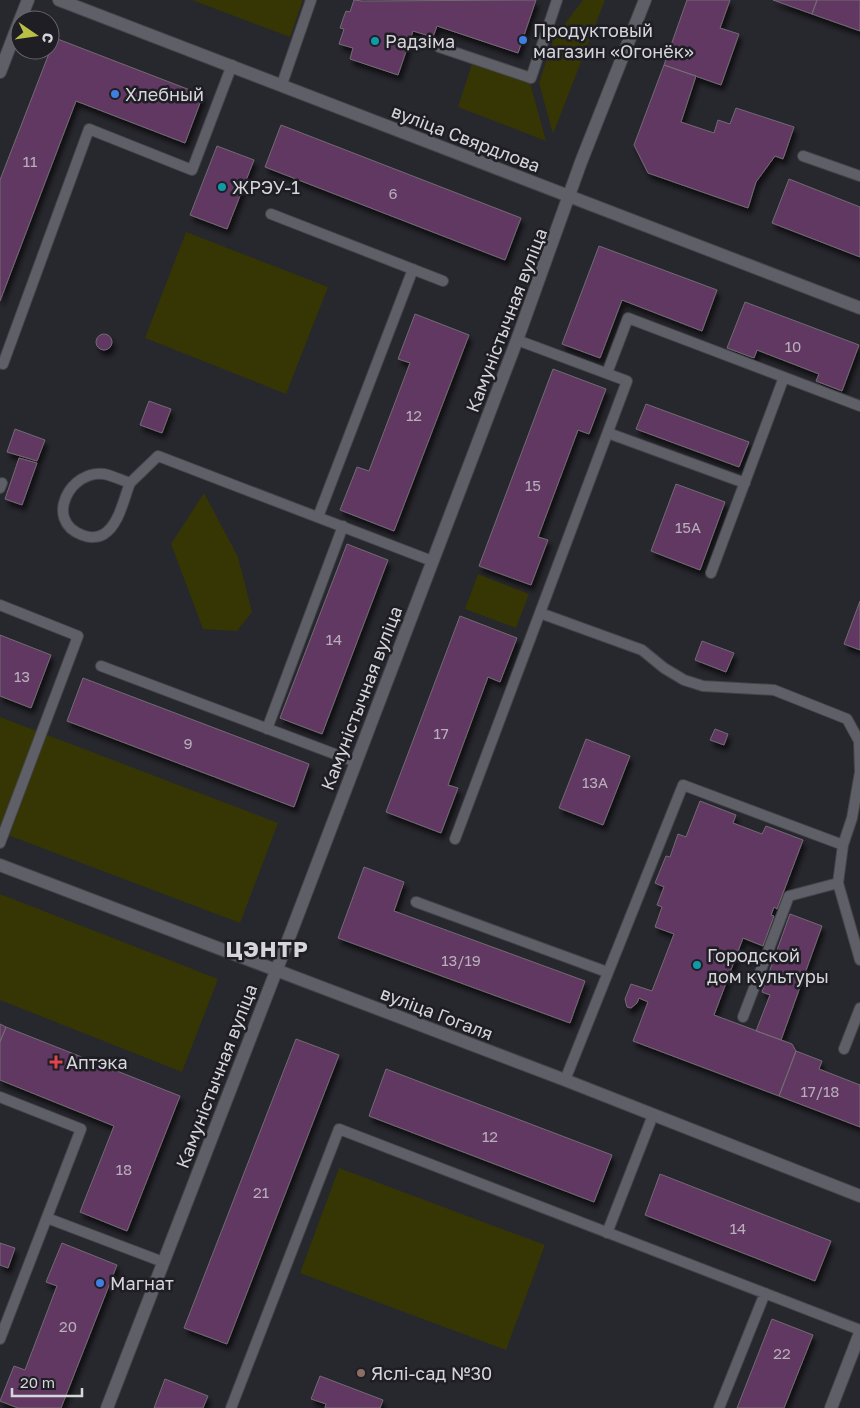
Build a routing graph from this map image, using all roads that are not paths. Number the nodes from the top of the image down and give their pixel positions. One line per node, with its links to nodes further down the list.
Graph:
1 (58, 0): 7 (main road, вуліца Свярдлова)
2 (312, 0): 9 (lane)
3 (557, 0): 6 (lane)
4 (645, 0): 12 (main road, Камуністычная вуліца)
5 (10, 46): 8 (main road)
6 (439, 47)
7 (232, 65): 9 (main road, вуліца Свярдлова); 18 (lane)
8 (0, 72)
9 (282, 84): 12 (main road, вуліца Свярдлова)
10 (803, 156): 11 (lane)
11 (860, 176)
12 (569, 197): 16 (main road, вуліца Свярдлова); 17 (main road, Камуністычная вуліца)
13 (271, 214): 14 (lane)
14 (413, 269): 15 (lane); 25 (lane)
15 (444, 281)
16 (860, 308)
17 (517, 340): 19 (lane); 27 (main road, Камуністычная вуліца)
18 (2, 364)
19 (606, 373): 20 (lane); 22 (lane)
20 (784, 377): 21 (lane); 24 (lane)
21 (860, 406)
22 (608, 433): 24 (lane); 30 (lane)
23 (130, 483): 23 (lane); 25 (lane)
24 (745, 483): 28 (lane)
25 (318, 517): 26 (lane)
26 (343, 526): 27 (lane); 32 (lane)
27 (432, 561): 33 (main road, Камуністычная вуліца)
28 (711, 573)
29 (0, 605): 35 (lane)
30 (540, 613): 34 (lane); 36 (lane)
31 (101, 666): 32 (lane)
32 (267, 729): 33 (lane)
33 (356, 762): 41 (main road, Камуністычная вуліца)
34 (455, 839)
35 (0, 843)
36 (843, 845): 38 (lane); 42 (lane)
37 (0, 865): 41 (main road, вуліца Гогаля)
38 (838, 883): 40 (lane); 44 (lane)
39 (416, 902): 42 (lane)
40 (860, 960)
41 (276, 971): 46 (main road, вуліца Гогаля); 52 (main road, Камуністычная вуліца)
42 (607, 972): 46 (lane)
43 (860, 1008): 45 (lane)
44 (743, 1017)
45 (844, 1050)
46 (565, 1080): 48 (main road, вуліца Гогаля)
47 (0, 1097): 50 (lane)
48 (653, 1115): 49 (main road, вуліца Гогаля); 51 (lane)
49 (860, 1196)
50 (47, 1218): 52 (lane); 55 (lane)
51 (607, 1232): 53 (lane); 57 (lane)
52 (163, 1262): 56 (main road, Камуністычная вуліца)
53 (765, 1293): 54 (lane); 58 (lane)
54 (860, 1331): 59 (main road)
55 (0, 1339)
56 (107, 1408)
57 (231, 1408)
58 (719, 1408)
59 (831, 1408)

